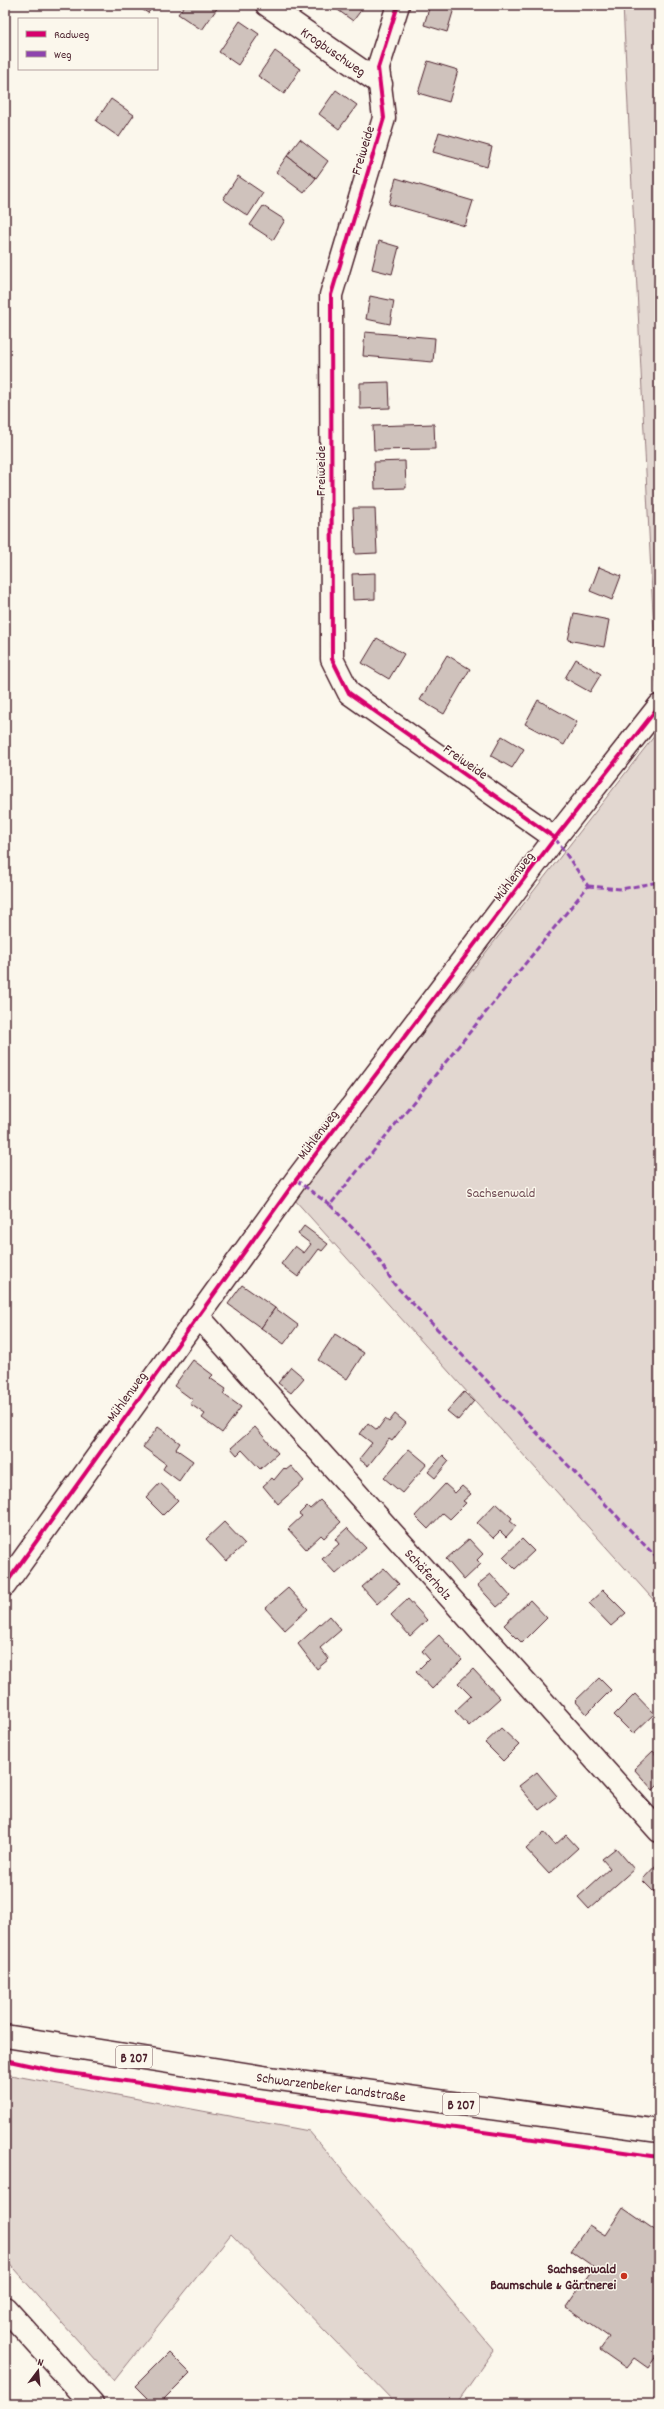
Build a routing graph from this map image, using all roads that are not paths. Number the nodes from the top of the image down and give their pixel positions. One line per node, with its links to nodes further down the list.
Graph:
1 (267, 5): 3 (street, Krogbuschweg)
2 (398, 5): 3 (street, Freiweide)
3 (381, 84): 5 (street, Freiweide)
4 (659, 706): 5 (street, Mühlenweg)
5 (555, 838): 6 (street, Mühlenweg)
6 (198, 1316): 7 (street, Mühlenweg); 8 (street, Schäferholz)
7 (5, 1585)
8 (659, 1831)
9 (5, 2036): 10 (street, Schwarzenbeker Landstraße / B 207)
10 (659, 2131)
11 (5, 2308): 12 (street)
12 (92, 2404)

